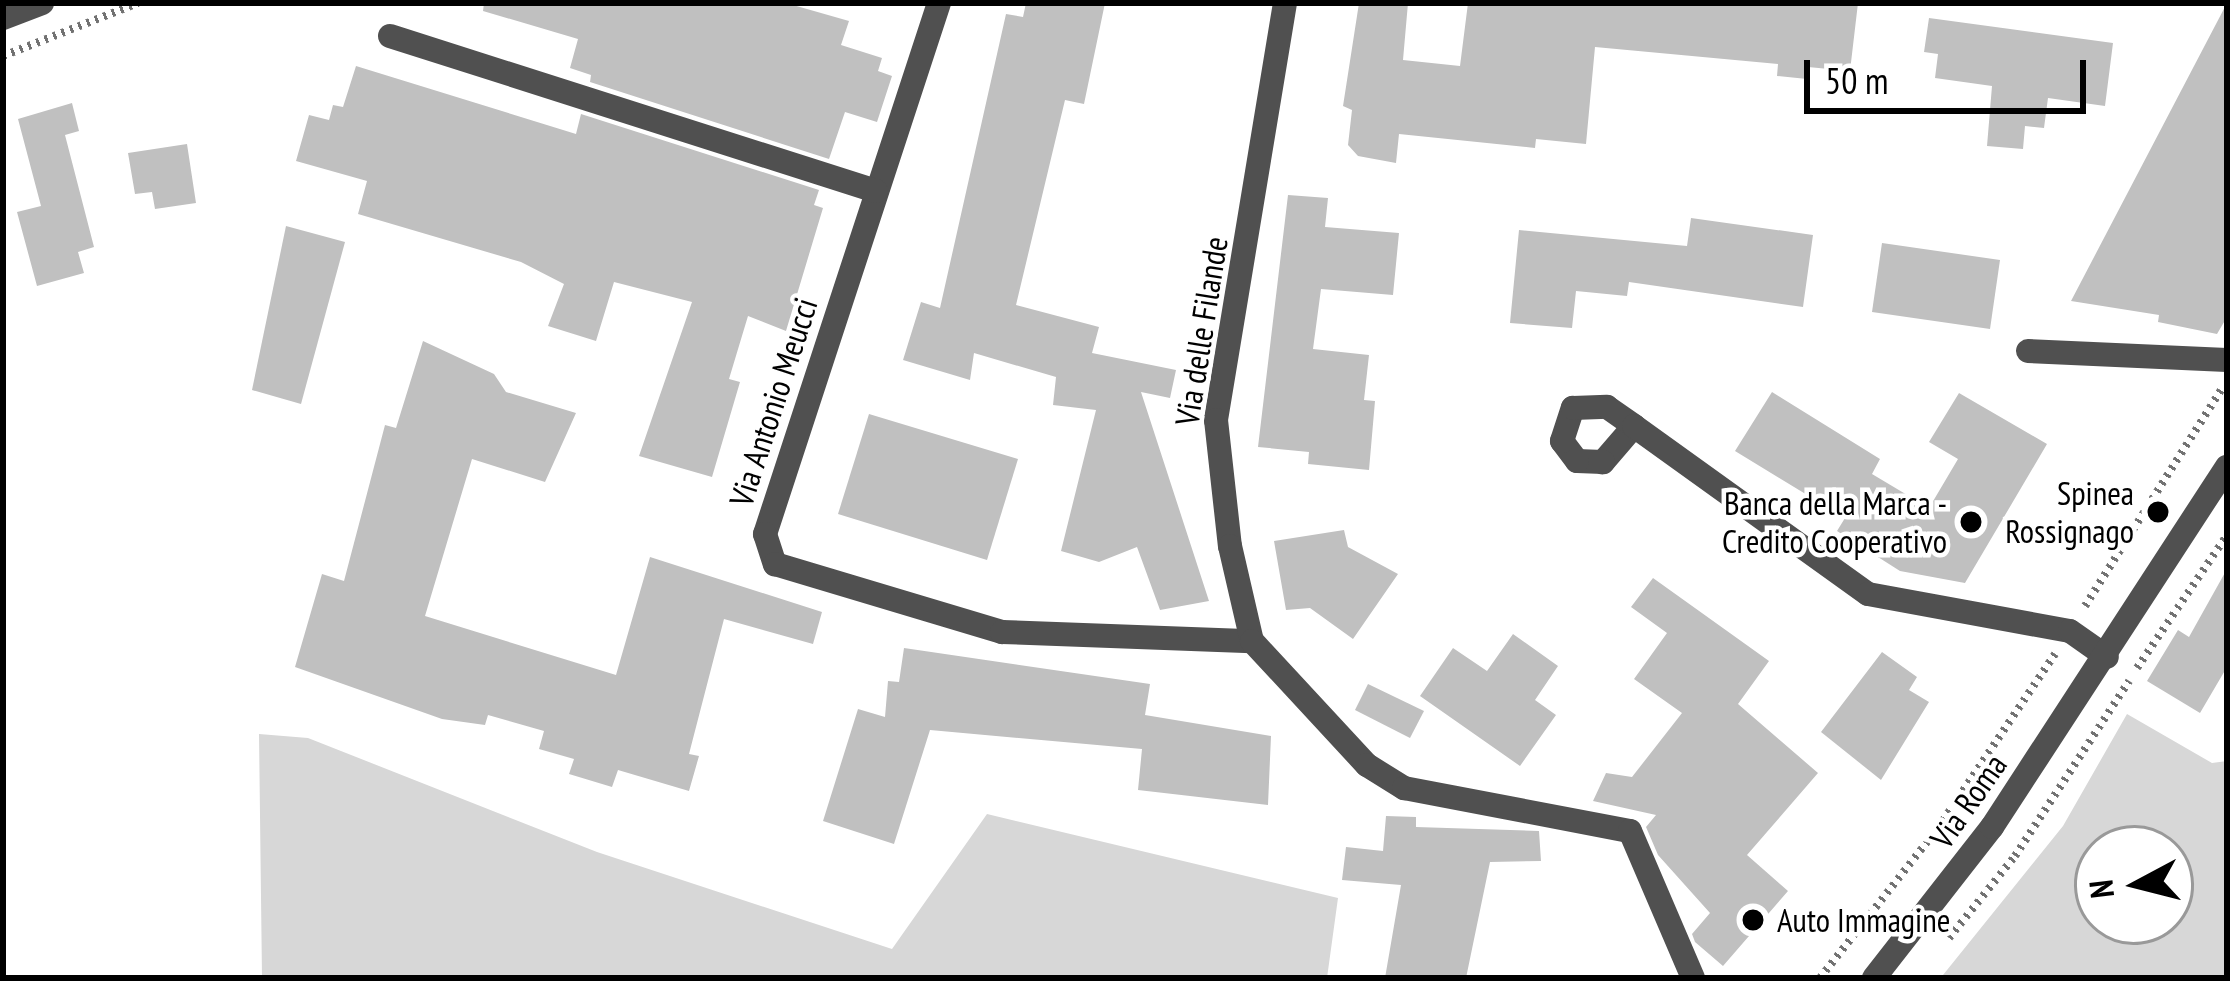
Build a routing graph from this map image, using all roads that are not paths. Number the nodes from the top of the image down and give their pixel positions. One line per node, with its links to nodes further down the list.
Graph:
1 (42, 3): 4 (street)
2 (939, 3): 6 (street, Via Antonio Meucci)
3 (1285, 3): 11 (street, Via delle Filande)
4 (3, 18)
5 (390, 36): 6 (street)
6 (876, 191): 11 (street, Via Antonio Meucci)
7 (2028, 351): 8 (street)
8 (2227, 360)
9 (1634, 426): 12 (street)
10 (2227, 467): 12 (street, Via Roma)
11 (1252, 641): 14 (street, Via delle Filande)
12 (2107, 657): 13 (street, Via Roma)
13 (1880, 977)
14 (1693, 978)

